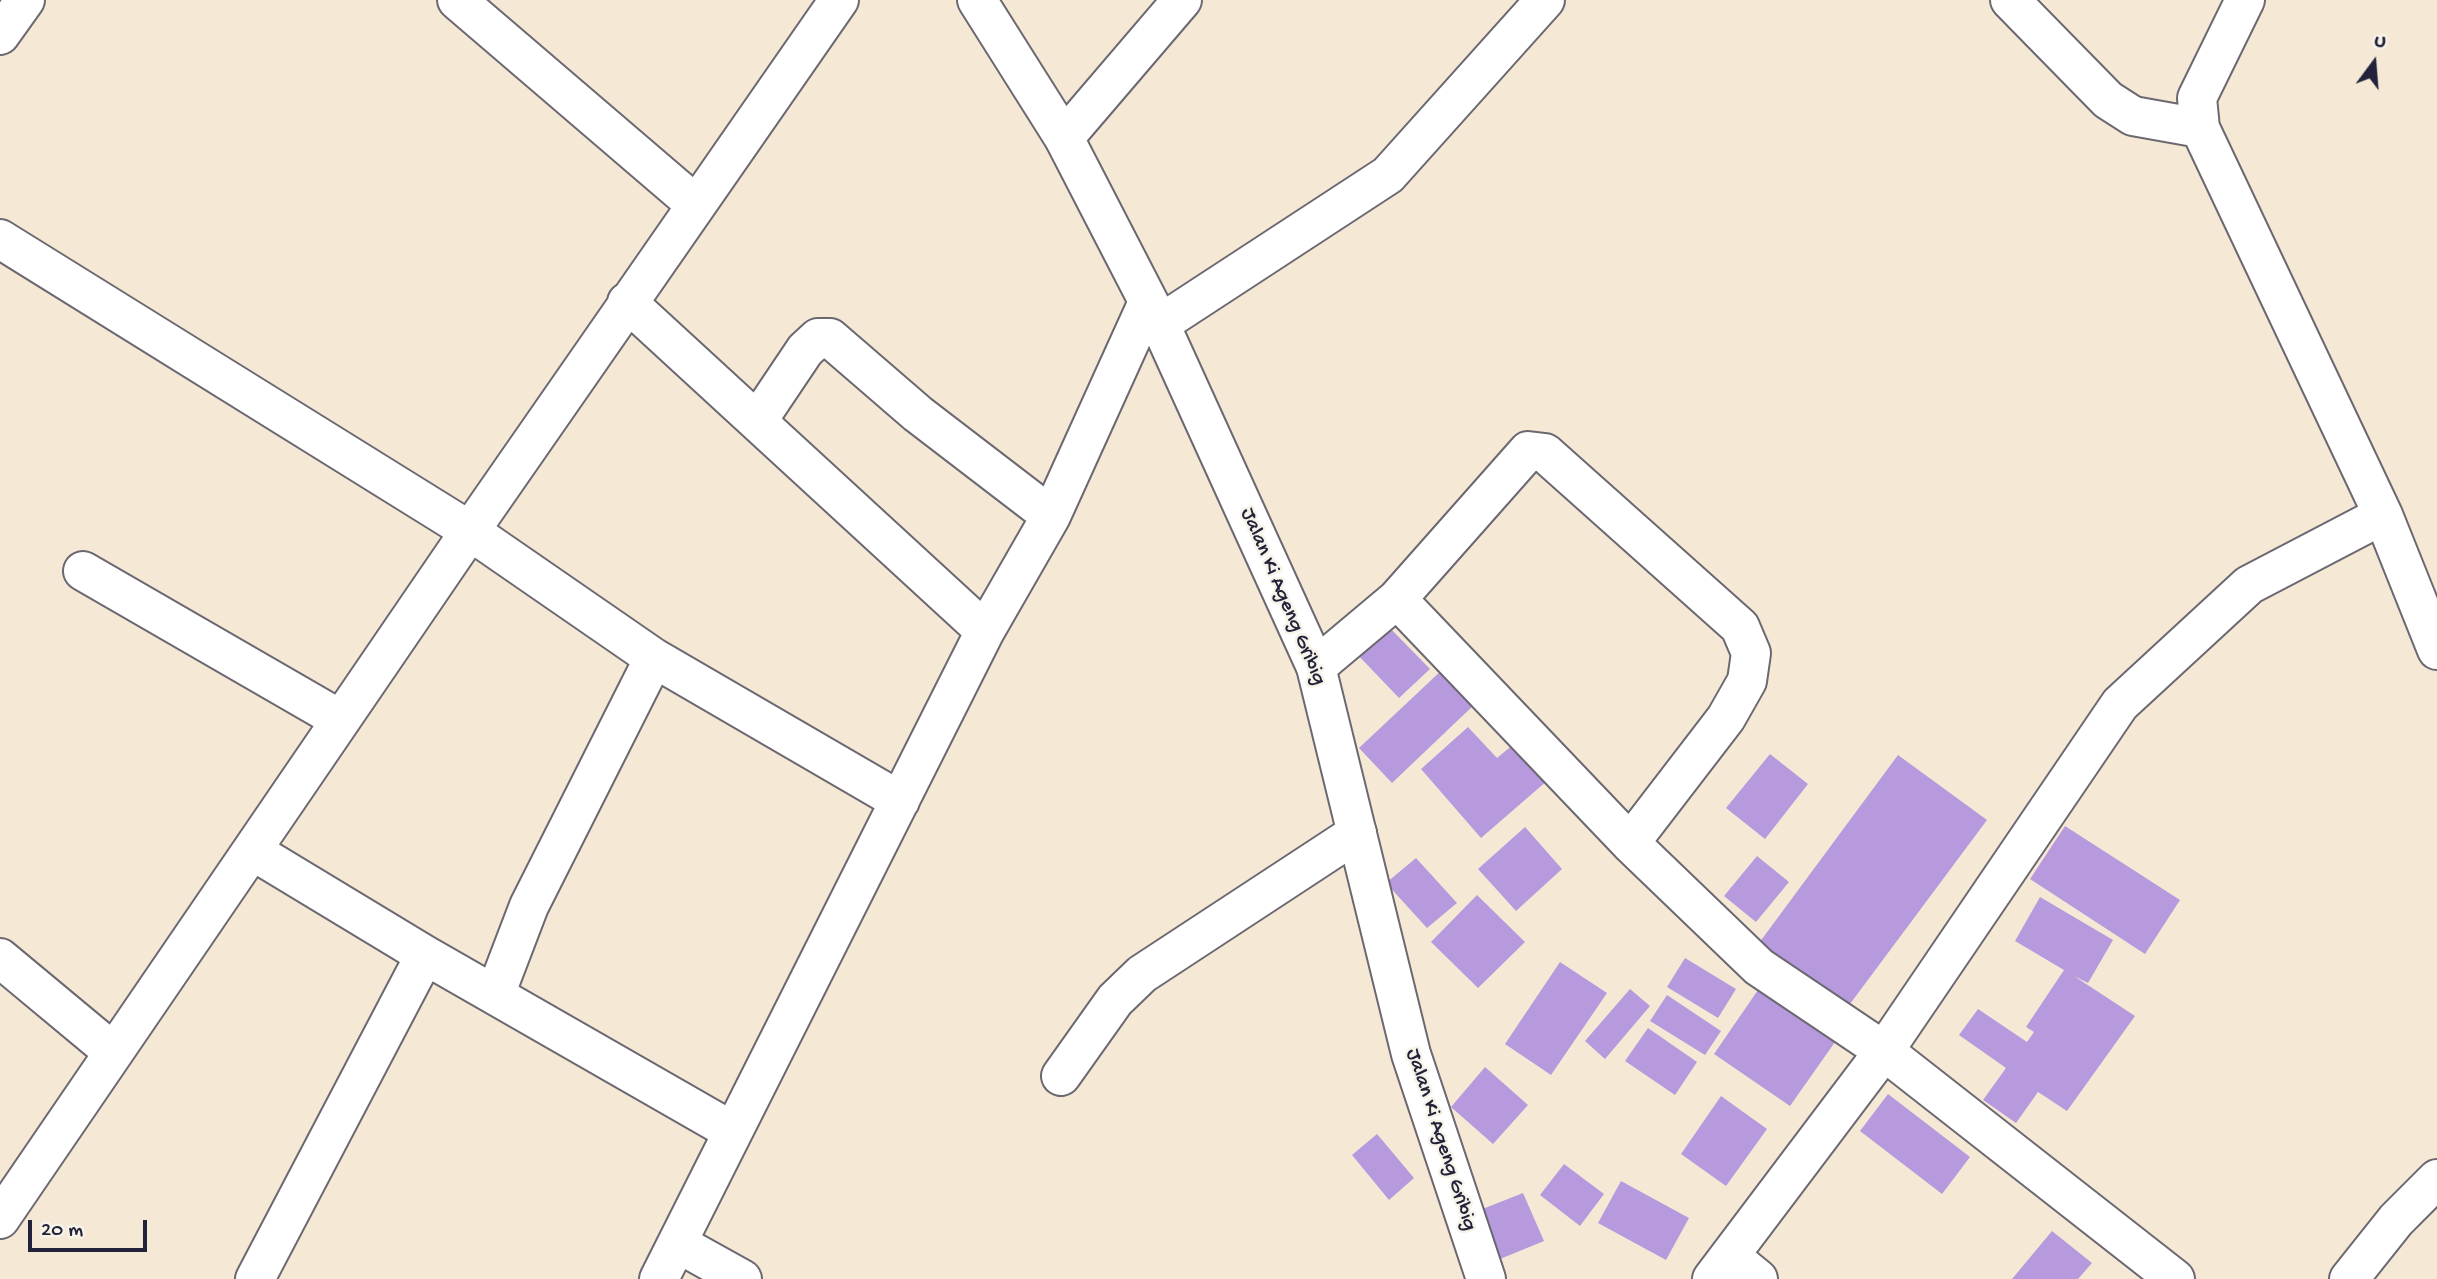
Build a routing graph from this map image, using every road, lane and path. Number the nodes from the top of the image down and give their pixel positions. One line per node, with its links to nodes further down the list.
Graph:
1 (25, 0): 9 (street)
2 (457, 0): 12 (street)
3 (839, 0): 12 (street)
4 (977, 0): 11 (street, Jalan Ki Ageng Gribig)
5 (1182, 0): 11 (street)
6 (1545, 0): 15 (street)
7 (2010, 0): 10 (street)
8 (2245, 0): 10 (street)
9 (0, 35)
10 (2200, 128): 17 (street)
11 (1064, 138): 15 (street, Jalan Ki Ageng Gribig)
12 (695, 204): 14 (street)
13 (0, 239): 19 (street)
14 (628, 302): 16 (street); 19 (street)
15 (1154, 313): 18 (street); 25 (street, Jalan Ki Ageng Gribig)
16 (758, 420): 18 (street); 22 (street)
17 (2383, 515): 23 (street); 34 (street)
18 (1051, 516): 22 (street)
19 (470, 531): 24 (street); 26 (street)
20 (83, 571): 26 (street)
21 (1397, 599): 25 (street); 29 (street); 29 (street)
22 (985, 631): 27 (street)
23 (2437, 650)
24 (654, 657): 27 (street); 33 (street)
25 (1316, 667): 28 (street, Jalan Ki Ageng Gribig)
26 (341, 720): 30 (street)
27 (900, 800): 37 (street)
28 (1357, 833): 36 (street); 45 (street, Jalan Ki Ageng Gribig)
29 (1630, 843): 34 (street)
30 (253, 851): 31 (street); 35 (street)
31 (425, 955): 33 (street); 42 (street)
32 (0, 958): 35 (street)
33 (495, 995): 37 (street)
34 (1884, 1051): 41 (street); 46 (street)
35 (113, 1052): 39 (street)
36 (1061, 1076)
37 (732, 1131): 40 (street)
38 (2437, 1179): 47 (street)
39 (0, 1219)
40 (679, 1244): 43 (street); 44 (street)
41 (1733, 1271)
42 (255, 1279)
43 (659, 1279)
44 (742, 1279)
45 (1486, 1279)
46 (2175, 1279)
47 (2349, 1279)

